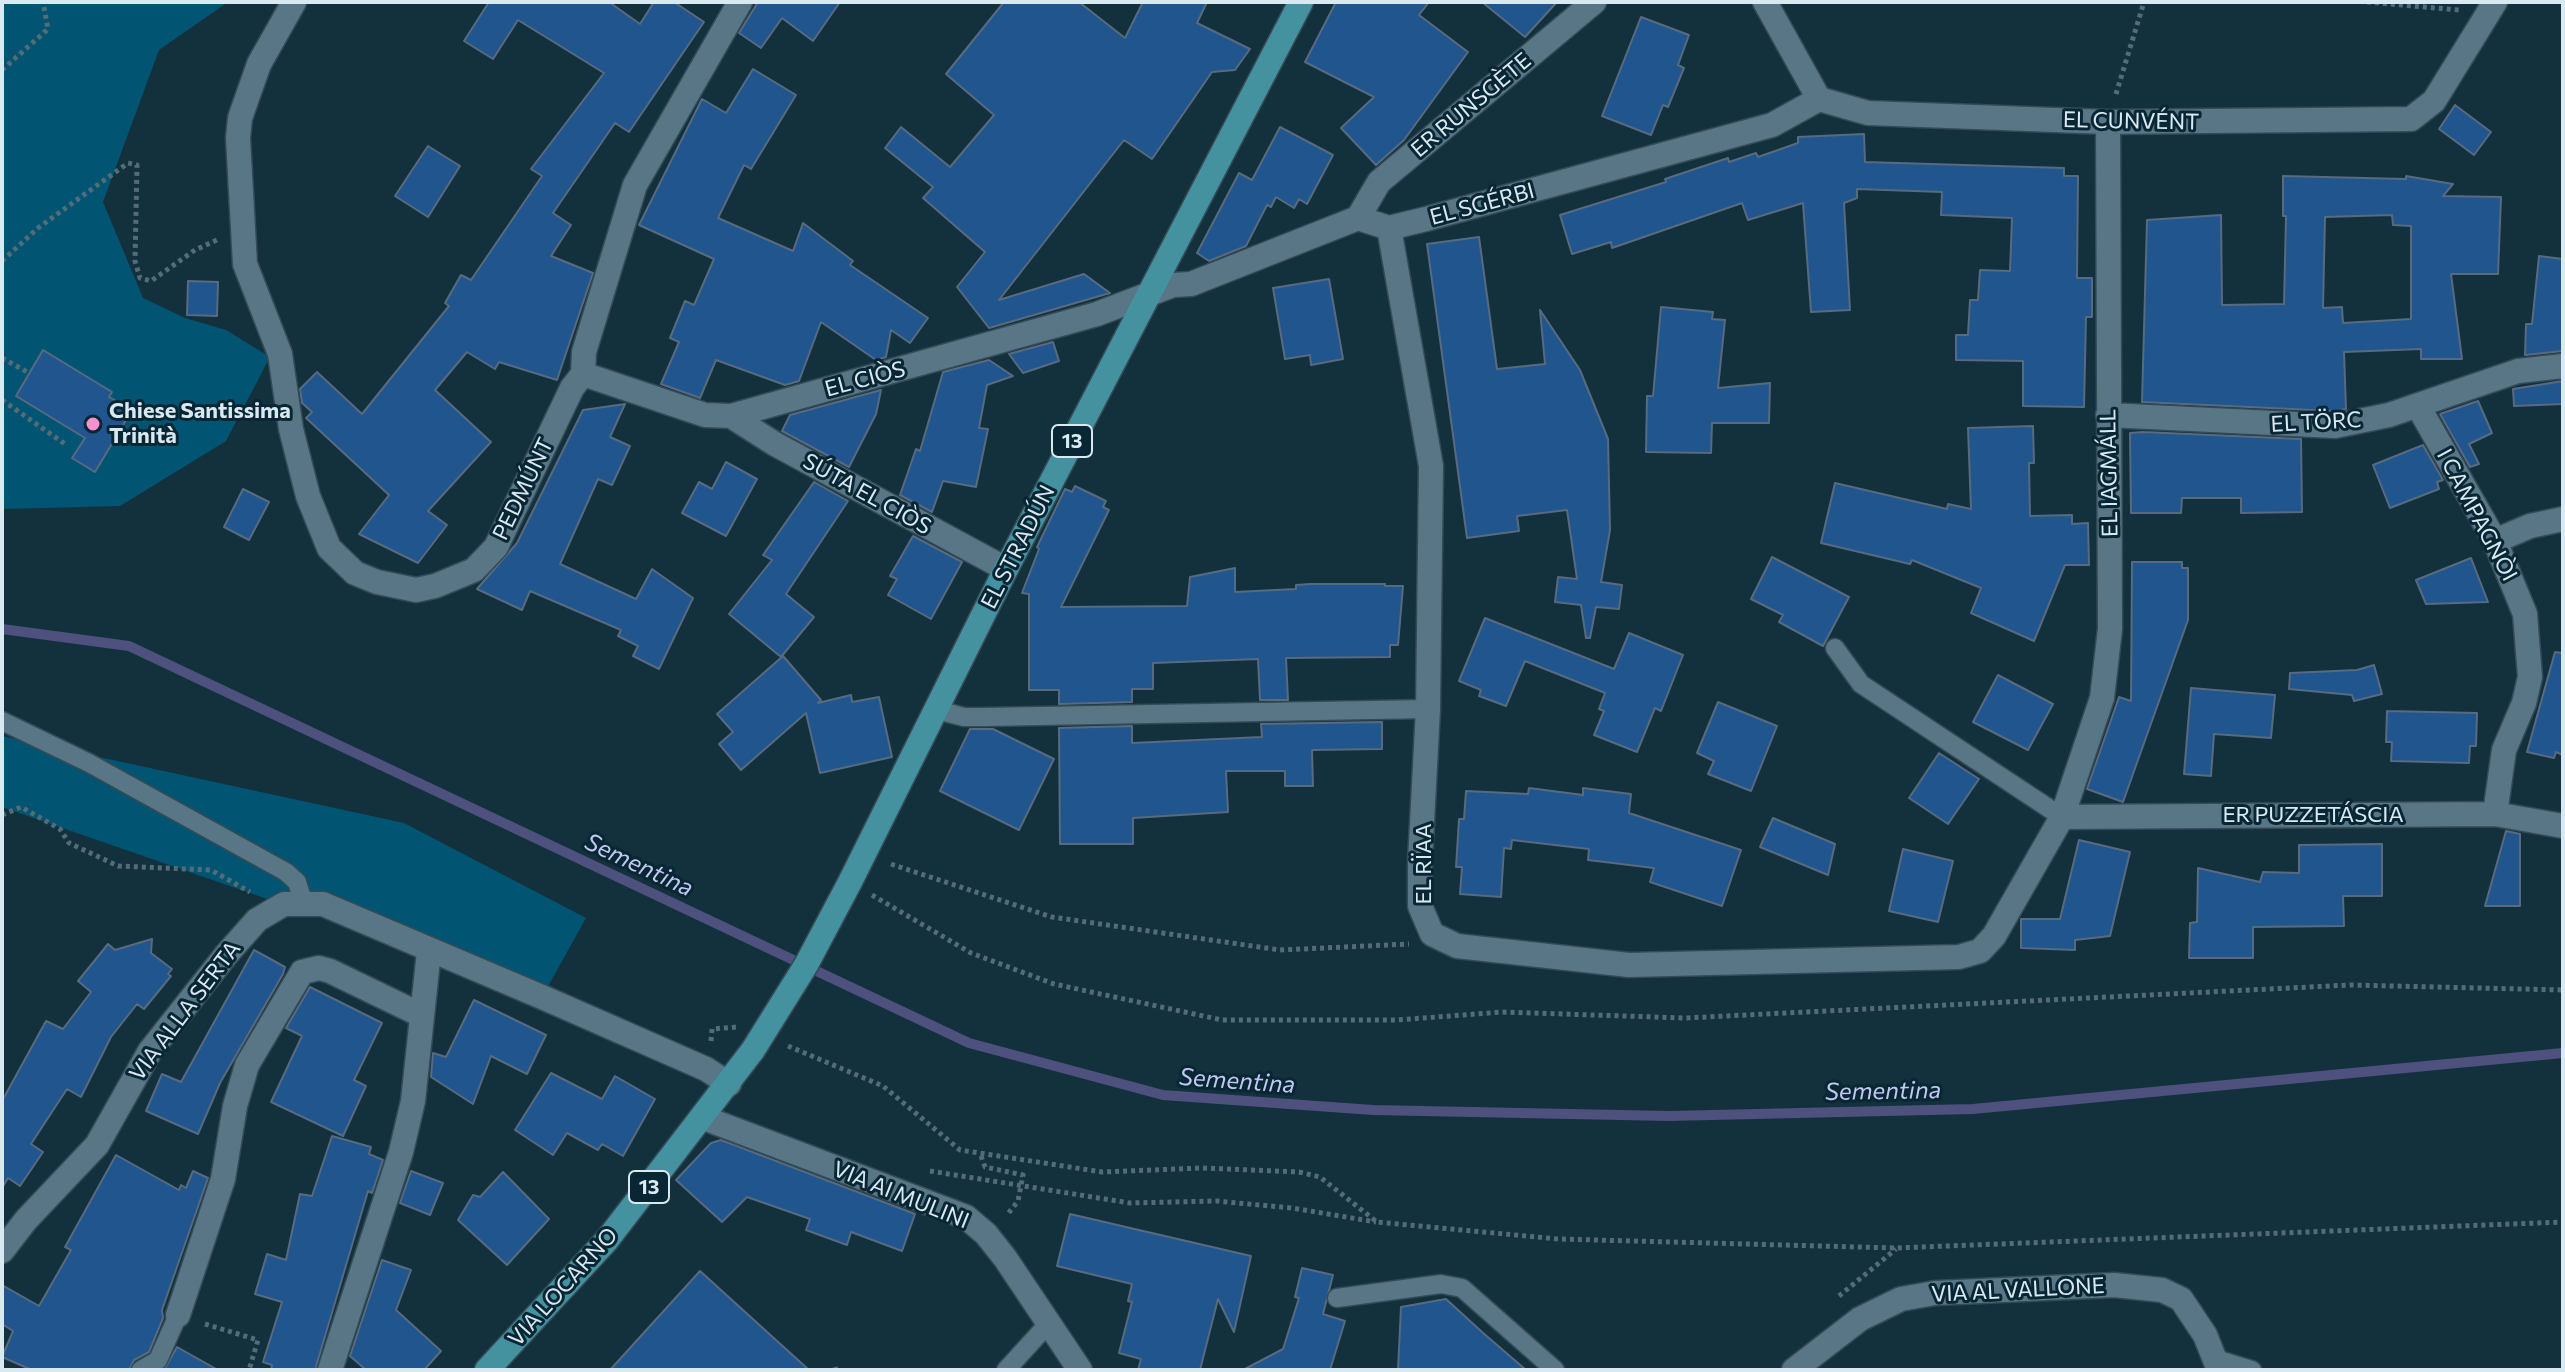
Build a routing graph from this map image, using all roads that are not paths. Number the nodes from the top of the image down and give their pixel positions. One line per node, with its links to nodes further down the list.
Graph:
1 (294, 2): 13 (street, PEDMÚNT)
2 (740, 2): 13 (street, PEDMÚNT)
3 (1301, 2): 11 (main road, EL STRADÚN / 13)
4 (1594, 2): 9 (street, ER RUNSGÈTE)
5 (1765, 2): 7 (street)
6 (2492, 7): 8 (street, EL CUNVÉNT)
7 (1819, 99): 8 (street, EL CUNVÉNT); 10 (street, EL SGÉRBI)
8 (2108, 122): 15 (street, EL IAGMÁLL)
9 (1358, 218): 10 (street); 11 (street)
10 (1389, 228): 21 (street, EL RÏAA)
11 (1147, 295): 16 (street, EL CIÒS); 19 (main road, EL STRADÚN / 13)
12 (2563, 366): 14 (street, EL TÖRC)
13 (583, 374): 16 (street, EL CIÒS)
14 (2418, 406): 15 (street, EL TÖRC); 18 (street, I CAMPAGNÒI)
15 (2108, 415): 25 (street, EL IAGMÁLL)
16 (731, 416): 19 (street, SÚTA EL CIÒS)
17 (2563, 519): 18 (street)
18 (2495, 541): 24 (street, I CAMPAGNÒI)
19 (1006, 569): 22 (main road, EL STRADÚN / 13)
20 (1835, 648): 25 (lane)
21 (1428, 709): 22 (lane); 25 (street, EL RÏAA)
22 (937, 710): 30 (main road, EL STRADÚN / 13, bridge)
23 (2, 721): 27 (lane)
24 (2495, 814): 25 (street, ER PUZZETÁSCIA); 26 (street, ER PUZZETÁSCIA)
25 (2062, 817)
26 (2563, 826)
27 (303, 901): 28 (street); 33 (street, VIA ALLA SERTA)
28 (429, 951): 29 (street); 31 (street)
29 (421, 1015): 35 (street); 39 (street)
30 (753, 1050): 31 (main road, VIA LOCARNO / 13)
31 (729, 1084): 32 (main road, VIA LOCARNO / 13)
32 (704, 1118): 36 (street, VIA AI MULINI); 40 (main road, VIA LOCARNO / 13)
33 (2, 1251)
34 (1337, 1298): 43 (lane)
35 (178, 1315): 38 (lane)
36 (1048, 1324): 41 (lane); 42 (street, VIA AI MULINI)
37 (2218, 1365): 44 (street, VIA AL VALLONE); 45 (lane)
38 (141, 1370)
39 (330, 1370)
40 (487, 1370)
41 (1006, 1370)
42 (1080, 1370)
43 (1555, 1370)
44 (1794, 1370)
45 (2252, 1370)

